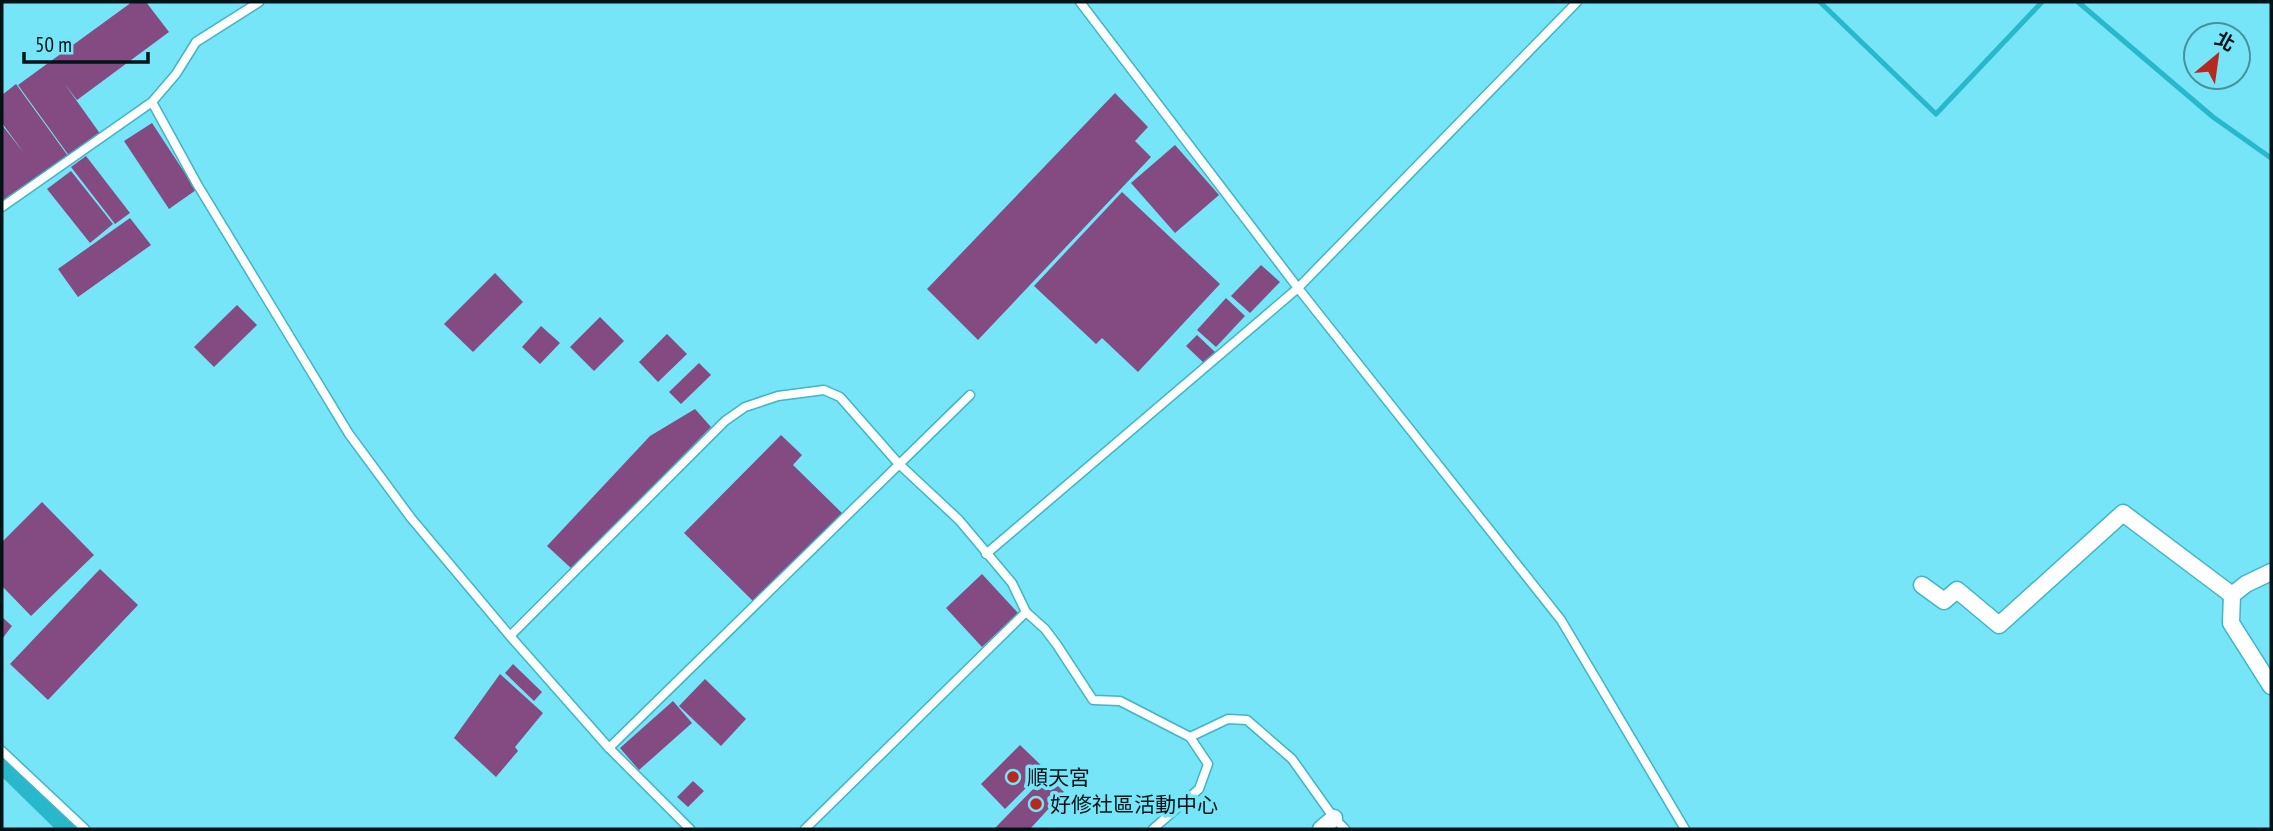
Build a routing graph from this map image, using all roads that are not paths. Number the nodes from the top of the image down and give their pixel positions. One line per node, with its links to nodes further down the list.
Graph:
1 (258, 2): 4 (lane)
2 (1080, 2): 6 (lane)
3 (1577, 2): 6 (lane)
4 (152, 102): 5 (lane); 14 (lane)
5 (2, 207)
6 (1298, 288): 9 (lane); 25 (lane)
7 (970, 395): 8 (lane)
8 (898, 463): 9 (lane); 14 (lane); 17 (lane)
9 (986, 554): 13 (lane)
10 (2271, 572): 12 (street)
11 (1922, 585): 12 (street)
12 (2232, 595): 15 (street)
13 (1026, 612): 16 (lane); 22 (lane)
14 (510, 636): 17 (lane)
15 (2271, 686)
16 (1190, 737): 19 (lane); 23 (lane)
17 (609, 748): 21 (lane)
18 (2, 751): 20 (lane)
19 (1339, 824): 24 (street)
20 (85, 829)
21 (690, 829)
22 (805, 829)
23 (1153, 829)
24 (1321, 829)
25 (1685, 829)

